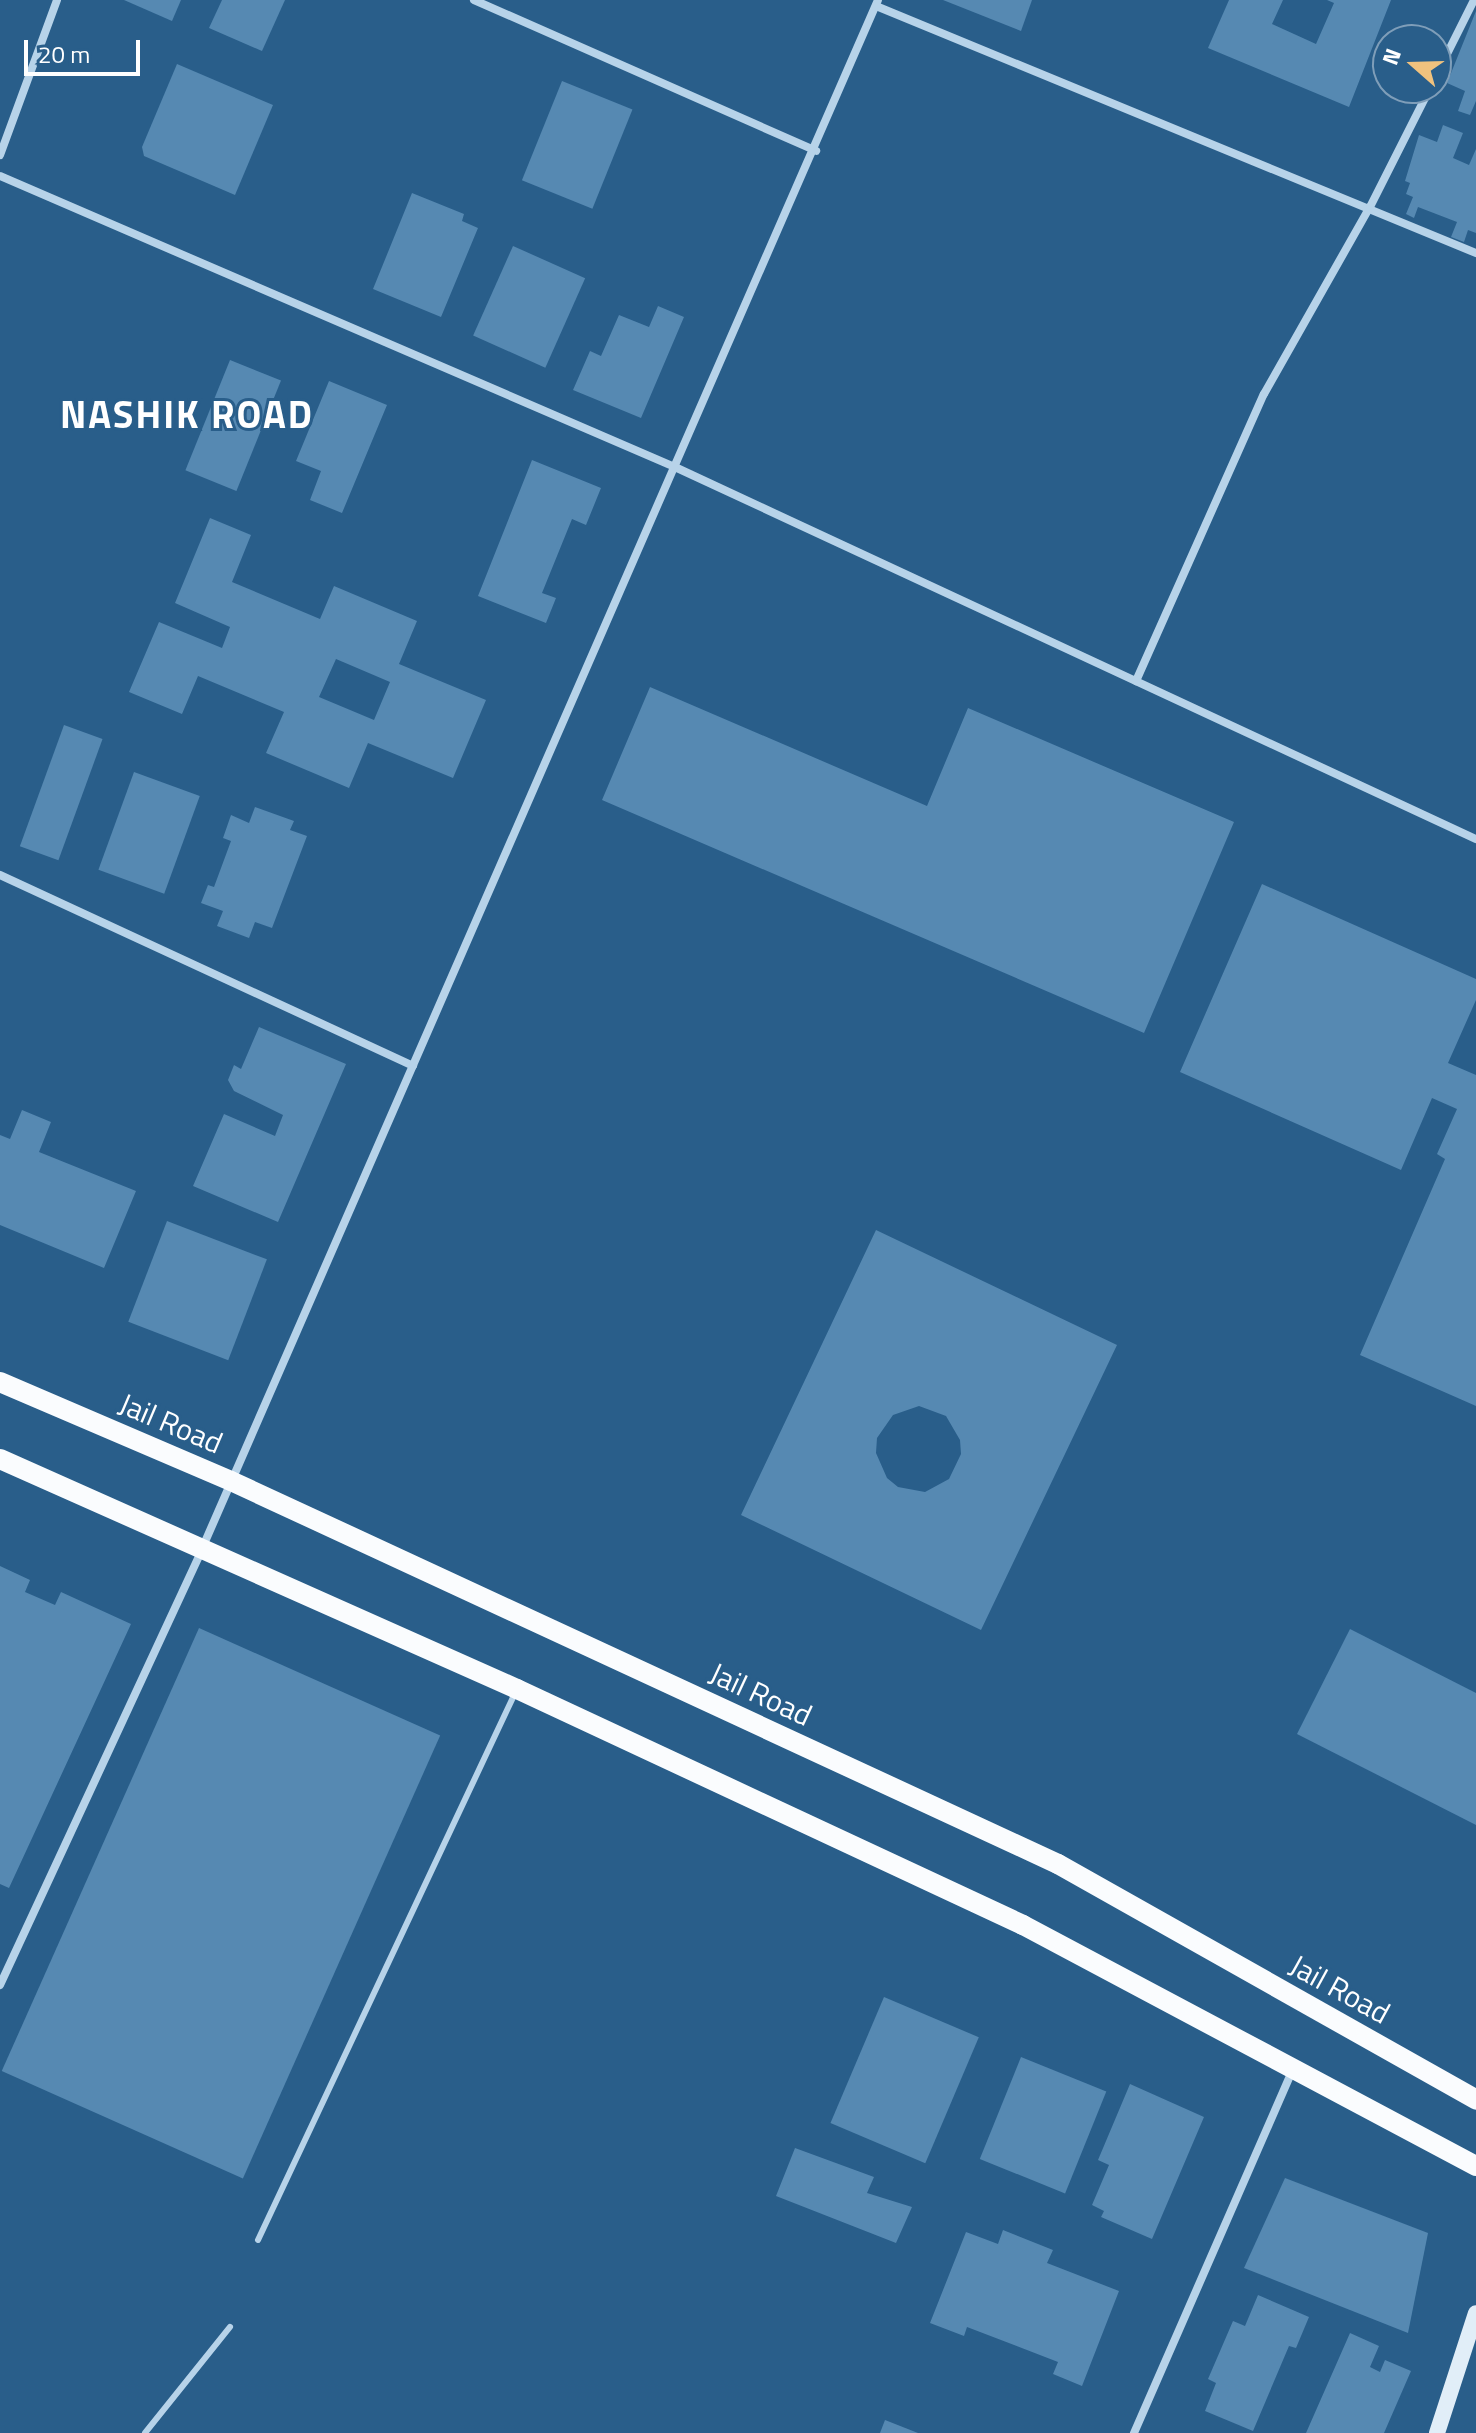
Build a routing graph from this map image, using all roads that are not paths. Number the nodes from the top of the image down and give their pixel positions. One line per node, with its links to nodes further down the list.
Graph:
1 (57, 0): 8 (street)
2 (474, 0): 7 (street)
3 (1474, 0): 5 (street)
4 (877, 3): 7 (street); 10 (street)
5 (1452, 44)
6 (1422, 104): 10 (street)
7 (816, 151): 12 (street)
8 (0, 155)
9 (0, 176): 12 (street)
10 (1370, 207): 11 (street); 13 (street)
11 (1476, 253)
12 (677, 468): 13 (street); 16 (street)
13 (1136, 681): 14 (street)
14 (1476, 839)
15 (0, 875): 16 (street)
16 (413, 1066): 19 (street)
17 (0, 1382): 19 (main road, Jail Road)
18 (0, 1459): 20 (main road)
19 (231, 1481): 20 (street); 24 (main road, Jail Road)
20 (201, 1551): 21 (main road); 22 (street)
21 (517, 1689): 23 (main road); 26 (lane)
22 (0, 1985)
23 (1294, 2068): 25 (main road); 30 (street)
24 (1476, 2100)
25 (1476, 2166)
26 (258, 2240)
27 (1476, 2313): 31 (street)
28 (230, 2327): 29 (lane)
29 (145, 2433)
30 (1134, 2433)
31 (1437, 2433)

